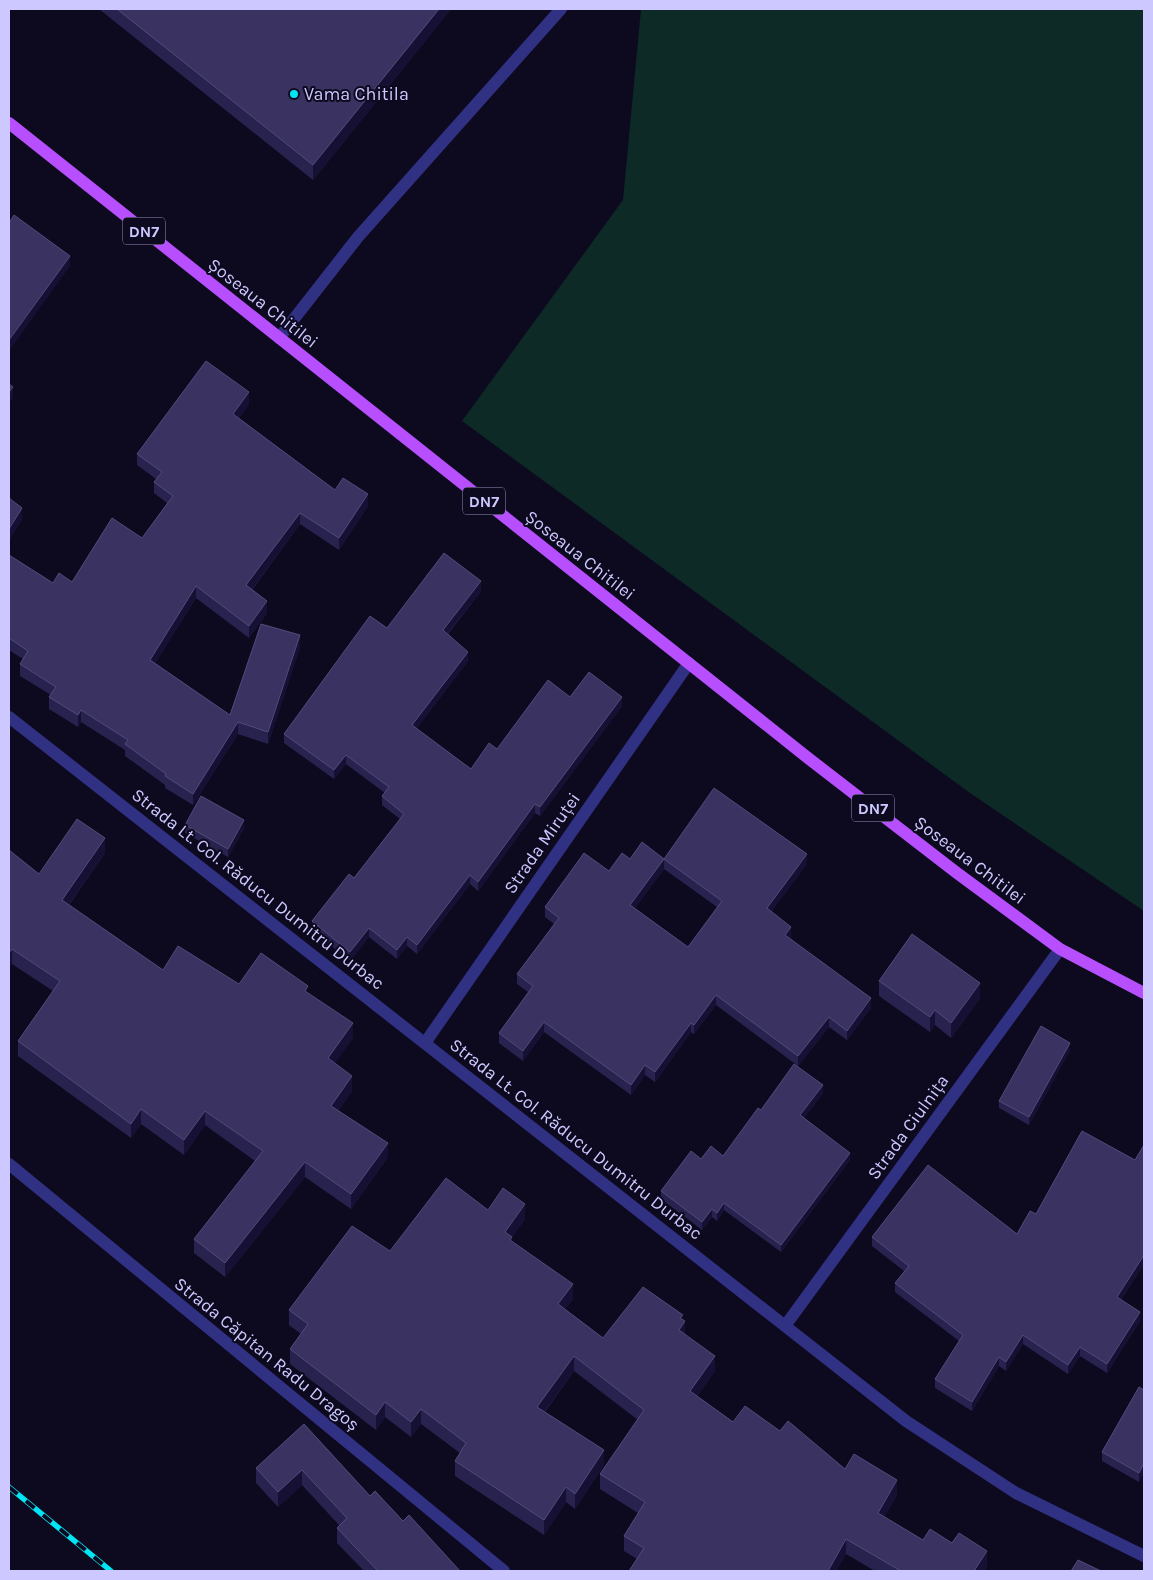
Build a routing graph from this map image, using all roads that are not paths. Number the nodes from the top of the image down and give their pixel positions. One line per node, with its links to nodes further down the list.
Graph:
1 (562, 9): 3 (street)
2 (9, 123): 3 (main road, Șoseaua Chitilei / DN7)
3 (279, 338): 4 (main road, Șoseaua Chitilei / DN7)
4 (689, 663): 6 (main road, Șoseaua Chitilei / DN7); 8 (street, Strada Miruței)
5 (9, 717): 8 (street, Strada Lt. Col. Răducu Dumitru Durbac)
6 (1060, 949): 7 (main road, Șoseaua Chitilei / DN7); 10 (street, Strada Ciulnița)
7 (1144, 993)
8 (425, 1043): 10 (street, Strada Lt. Col. Răducu Dumitru Durbac)
9 (9, 1164): 12 (street, Strada Căpitan Radu Dragoș)
10 (785, 1326): 11 (street, Strada Lt. Col. Răducu Dumitru Durbac)
11 (1144, 1556)
12 (504, 1571)

